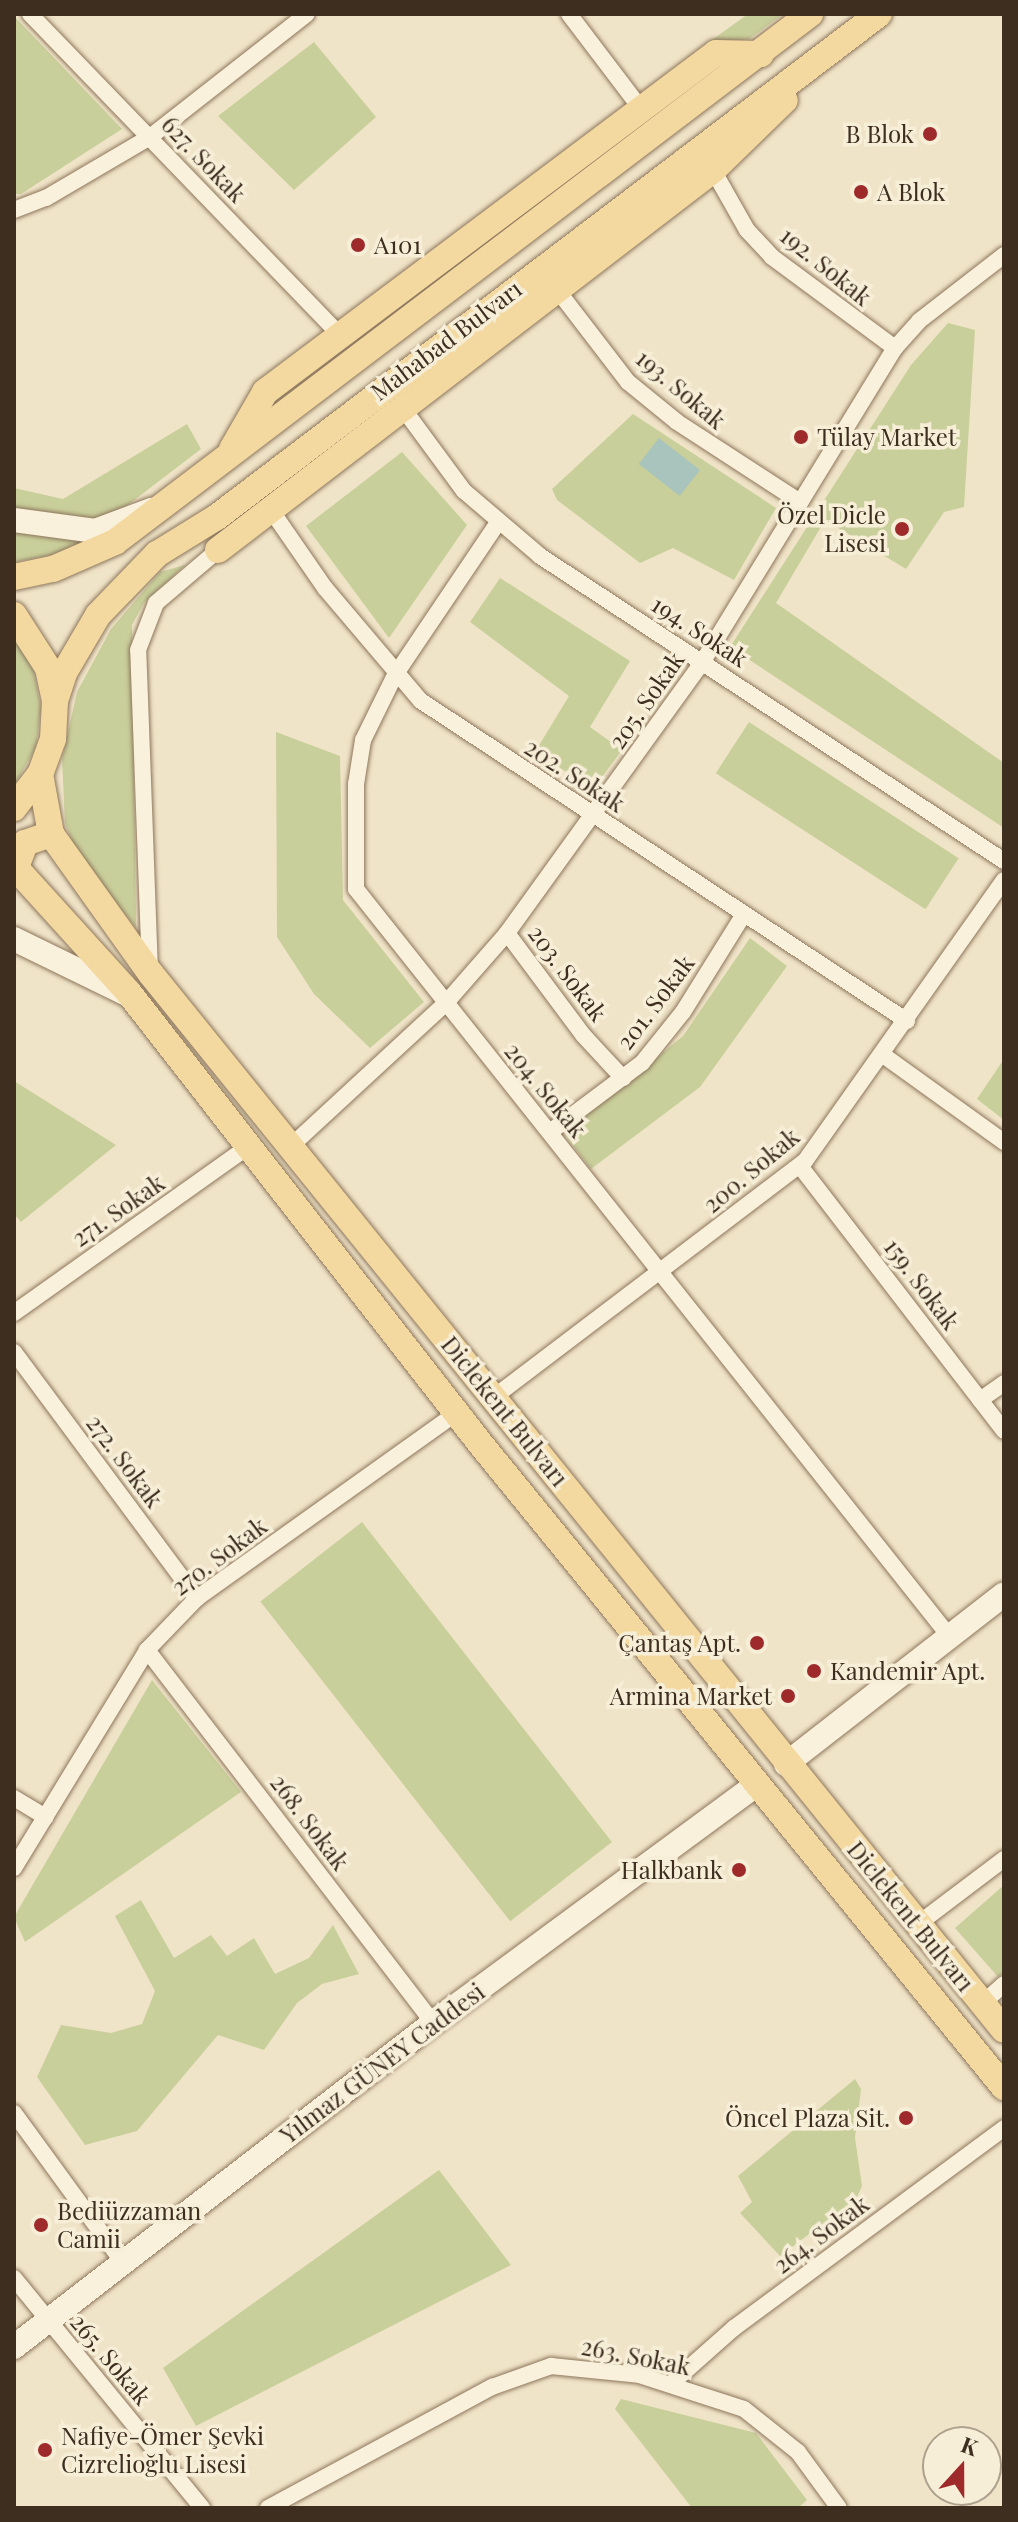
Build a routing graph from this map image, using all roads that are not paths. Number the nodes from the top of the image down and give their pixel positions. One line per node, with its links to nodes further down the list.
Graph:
1 (30, 14): 8 (street, 627. Sokak)
2 (307, 14): 8 (street)
3 (569, 14): 7 (street)
4 (810, 14): 6 (main road, Mahabad Bulvarı)
5 (869, 21): 9 (main road); 20 (main road, Mahabad Bulvarı)
6 (761, 54): 7 (main road); 16 (main road, Mahabad Bulvarı)
7 (641, 109): 13 (main road)
8 (150, 137): 10 (street); 13 (street, 627. Sokak)
9 (713, 170): 12 (main road); 14 (street, 192. Sokak)
10 (14, 210)
11 (1004, 255): 14 (street, 205. Sokak)
12 (555, 287): 15 (main road); 17 (street, 193. Sokak)
13 (343, 338): 16 (main road)
14 (895, 348): 17 (street, 205. Sokak)
15 (402, 407): 19 (main road); 22 (street, 194. Sokak)
16 (229, 455): 18 (main road, Mahabad Bulvarı)
17 (800, 502): 26 (street, 205. Sokak)
18 (160, 507): 21 (street); 24 (main road, Mahabad Bulvarı)
19 (271, 510): 23 (main road); 27 (street, 202. Sokak)
20 (217, 517): 23 (main road); 28 (main road, Mahabad Bulvarı)
21 (14, 520)
22 (497, 524): 26 (street, 194. Sokak); 27 (street, 204. Sokak)
23 (218, 550): 39 (street)
24 (14, 577)
25 (14, 615): 28 (main road)
26 (703, 661): 31 (street, 205. Sokak); 33 (street, 194. Sokak)
27 (395, 675): 31 (street, 202. Sokak); 41 (street, 204. Sokak)
28 (55, 701): 29 (main road)
29 (40, 774): 30 (main road); 32 (main road, Diclekent Bulvarı)
30 (14, 808)
31 (593, 816): 36 (street, 202. Sokak); 37 (street, 205. Sokak)
32 (51, 834): 34 (main road); 39 (main road, Diclekent Bulvarı)
33 (1004, 861)
34 (15, 867): 40 (main road, Diclekent Bulvarı)
35 (1004, 880): 42 (street, 200. Sokak)
36 (744, 914): 42 (street, 202. Sokak); 44 (street, 201. Sokak)
37 (507, 933): 41 (street, 205. Sokak); 44 (street, 203. Sokak)
38 (14, 939): 40 (street)
39 (151, 974): 48 (main road, Diclekent Bulvarı)
40 (131, 996): 47 (main road, Diclekent Bulvarı)
41 (445, 1004): 45 (street, 204. Sokak); 48 (street, 205. Sokak)
42 (907, 1021): 43 (street, 200. Sokak)
43 (883, 1055): 46 (street); 49 (street, 200. Sokak)
44 (623, 1078): 45 (street, 201. Sokak)
45 (550, 1132): 50 (street, 204. Sokak)
46 (1004, 1142)
47 (250, 1145): 51 (street, 271. Sokak); 56 (main road, Diclekent Bulvarı)
48 (290, 1147): 54 (main road, Diclekent Bulvarı)
49 (800, 1166): 50 (street, 200. Sokak); 55 (street, 159. Sokak)
50 (659, 1270): 54 (street, 200. Sokak); 60 (street, 204. Sokak)
51 (14, 1313)
52 (14, 1352): 59 (street, 272. Sokak)
53 (1004, 1383): 55 (street)
54 (494, 1397): 62 (main road, Diclekent Bulvarı)
55 (980, 1400): 57 (street, 159. Sokak)
56 (456, 1413): 59 (street, 270. Sokak); 63 (main road, Diclekent Bulvarı)
57 (1004, 1431)
58 (1004, 1594): 60 (street)
59 (197, 1598): 61 (street, 270. Sokak)
60 (950, 1637): 62 (street)
61 (147, 1650): 65 (street, 270. Sokak); 71 (street, 268. Sokak)
62 (786, 1764): 68 (main road, Diclekent Bulvarı)
63 (756, 1785): 71 (street, Yılmaz GÜNEY Caddesi); 73 (main road, Diclekent Bulvarı)
64 (14, 1798): 65 (street)
65 (46, 1817): 67 (street, 270. Sokak)
66 (1004, 1859): 68 (street)
67 (14, 1868)
68 (918, 1924): 70 (main road, Diclekent Bulvarı)
69 (1004, 1984): 70 (street)
70 (983, 2003): 72 (main road, Diclekent Bulvarı)
71 (433, 2023): 76 (street, Yılmaz GÜNEY Caddesi)
72 (1004, 2030)
73 (1004, 2087)
74 (14, 2113): 76 (street)
75 (1004, 2128): 80 (street, 264. Sokak)
76 (121, 2260): 78 (street, Yılmaz GÜNEY Caddesi)
77 (14, 2278): 78 (street, 265. Sokak)
78 (47, 2319): 79 (street, Yılmaz GÜNEY Caddesi); 81 (street, 265. Sokak)
79 (14, 2347)
80 (672, 2383): 82 (street, 263. Sokak); 83 (street, 263. Sokak)
81 (202, 2508)
82 (268, 2508)
83 (839, 2508)

